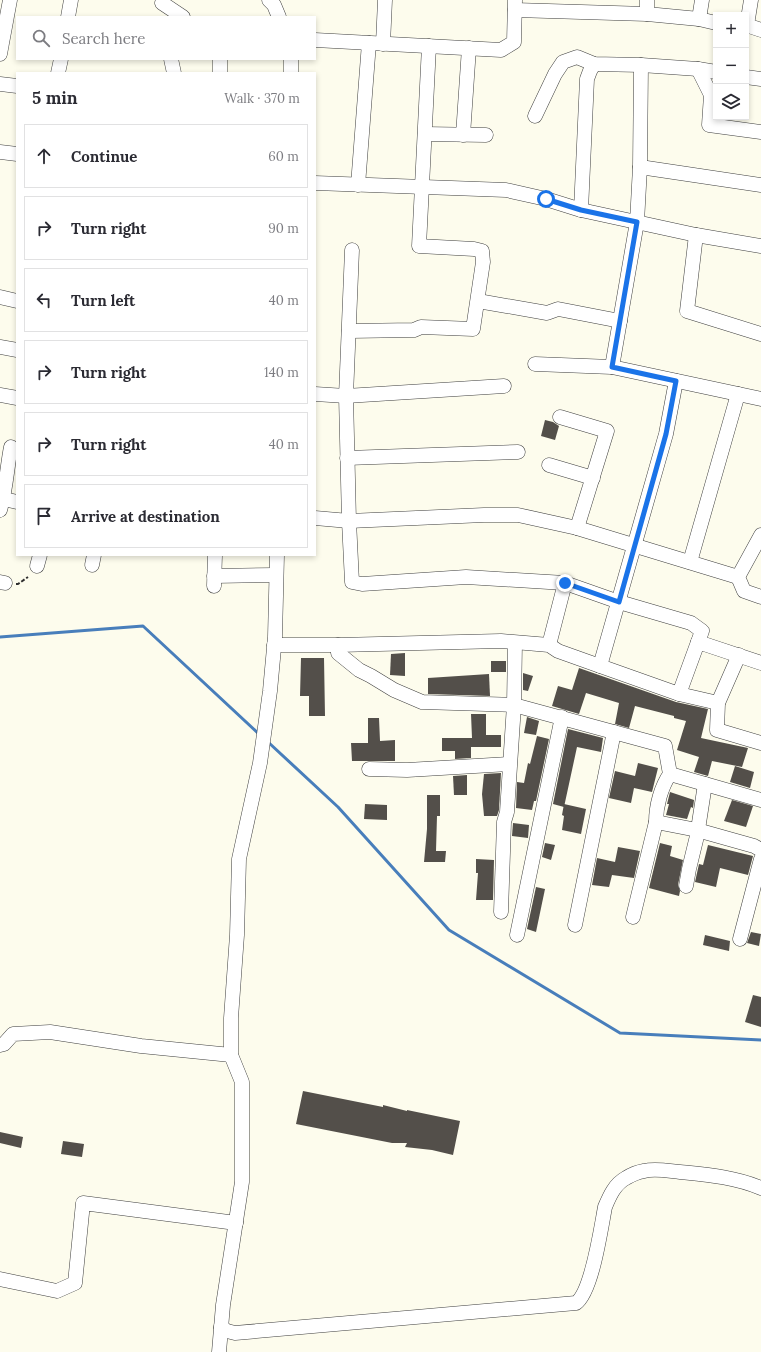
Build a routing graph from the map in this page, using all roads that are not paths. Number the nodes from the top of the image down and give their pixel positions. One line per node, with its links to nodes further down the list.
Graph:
1 (10, 0): 24 (street)
2 (71, 0): 12 (street)
3 (270, 0): 15 (street)
4 (385, 0): 21 (street)
5 (702, 0): 16 (street)
6 (751, 0): 11 (street)
7 (162, 1): 13 (street); 14 (street)
8 (515, 5): 9 (street); 23 (street)
9 (574, 6): 10 (street)
10 (647, 7): 16 (street)
11 (749, 12)
12 (68, 16)
13 (164, 16)
14 (183, 16)
15 (279, 16)
16 (699, 19): 17 (street)
17 (713, 22)
18 (749, 26): 19 (street)
19 (761, 30)
20 (316, 40): 21 (street)
21 (376, 43): 22 (street); 50 (street)
22 (429, 46): 23 (street); 43 (street)
23 (469, 48): 44 (street)
24 (0, 54)
25 (61, 60): 32 (street)
26 (171, 60): 33 (street)
27 (220, 60): 34 (street)
28 (291, 60): 35 (street)
29 (594, 64): 30 (street); 41 (street); 53 (street)
30 (641, 65): 31 (street); 48 (street)
31 (698, 69): 36 (street); 42 (street)
32 (58, 72)
33 (174, 72)
34 (220, 72)
35 (291, 72)
36 (713, 72)
37 (749, 77): 38 (street)
38 (761, 79)
39 (0, 84): 40 (street)
40 (16, 86)
41 (535, 116)
42 (761, 132)
43 (425, 134): 44 (street); 52 (street)
44 (463, 135): 45 (street)
45 (486, 135)
46 (0, 152): 47 (street)
47 (16, 154)
48 (640, 167): 51 (street); 54 (street)
49 (316, 183): 50 (street)
50 (358, 185): 52 (street)
51 (761, 185)
52 (423, 186): 53 (street); 60 (street)
53 (581, 210): 54 (street)
54 (637, 222): 55 (street); 61 (street)
55 (696, 235): 56 (street); 63 (street)
56 (761, 246)
57 (352, 250): 62 (street)
58 (0, 297): 59 (street)
59 (16, 301)
60 (478, 301): 61 (street); 62 (street)
61 (620, 320): 67 (street)
62 (349, 331): 73 (street)
63 (761, 334)
64 (0, 347): 65 (street)
65 (16, 350)
66 (535, 364): 67 (street)
67 (612, 367): 68 (street)
68 (676, 381): 71 (street); 87 (street)
69 (504, 386): 73 (street)
70 (316, 394): 73 (street)
71 (738, 394): 75 (street); 90 (street)
72 (0, 395): 74 (street)
73 (346, 396): 79 (street)
74 (16, 398)
75 (761, 398)
76 (560, 417): 81 (street)
77 (9, 447): 82 (street)
78 (518, 452): 79 (street)
79 (347, 458): 84 (street)
80 (549, 465): 81 (street)
81 (593, 478): 85 (street)
82 (5, 502)
83 (316, 518): 84 (street)
84 (348, 521): 85 (street); 93 (street)
85 (577, 528): 87 (street)
86 (761, 535): 92 (street)
87 (634, 545): 90 (street); 95 (street)
88 (215, 556): 91 (street)
89 (277, 556): 91 (street)
90 (690, 562): 92 (street)
91 (276, 575): 99 (street)
92 (738, 577): 94 (street)
93 (565, 583): 95 (street); 98 (street)
94 (761, 597)
95 (619, 602): 96 (street); 103 (street)
96 (698, 642): 101 (street); 104 (street)
97 (515, 643): 98 (street); 100 (street); 106 (street)
98 (550, 645): 103 (street)
99 (274, 646): 100 (street); 126 (street)
100 (338, 646): 106 (street)
101 (739, 655): 102 (street); 105 (street)
102 (761, 662)
103 (600, 666): 104 (street)
104 (679, 694): 105 (street)
105 (718, 703): 109 (street)
106 (514, 705): 107 (street); 110 (street)
107 (562, 717): 108 (street); 123 (street)
108 (614, 732): 112 (street); 122 (street)
109 (761, 743)
110 (509, 764): 111 (street); 120 (street)
111 (369, 769)
112 (670, 774): 113 (street); 115 (street)
113 (705, 784): 114 (street); 116 (street)
114 (761, 800)
115 (656, 822): 116 (street); 121 (street)
116 (697, 830): 117 (street); 119 (street)
117 (761, 850)
118 (761, 859): 124 (street)
119 (686, 886)
120 (501, 912)
121 (634, 918)
122 (576, 925)
123 (517, 934)
124 (740, 939)
125 (0, 1045): 126 (street)
126 (231, 1055): 128 (street)
127 (761, 1188): 130 (street)
128 (236, 1223): 129 (street); 130 (street)
129 (0, 1279)
130 (221, 1327): 131 (street)
131 (219, 1352)

